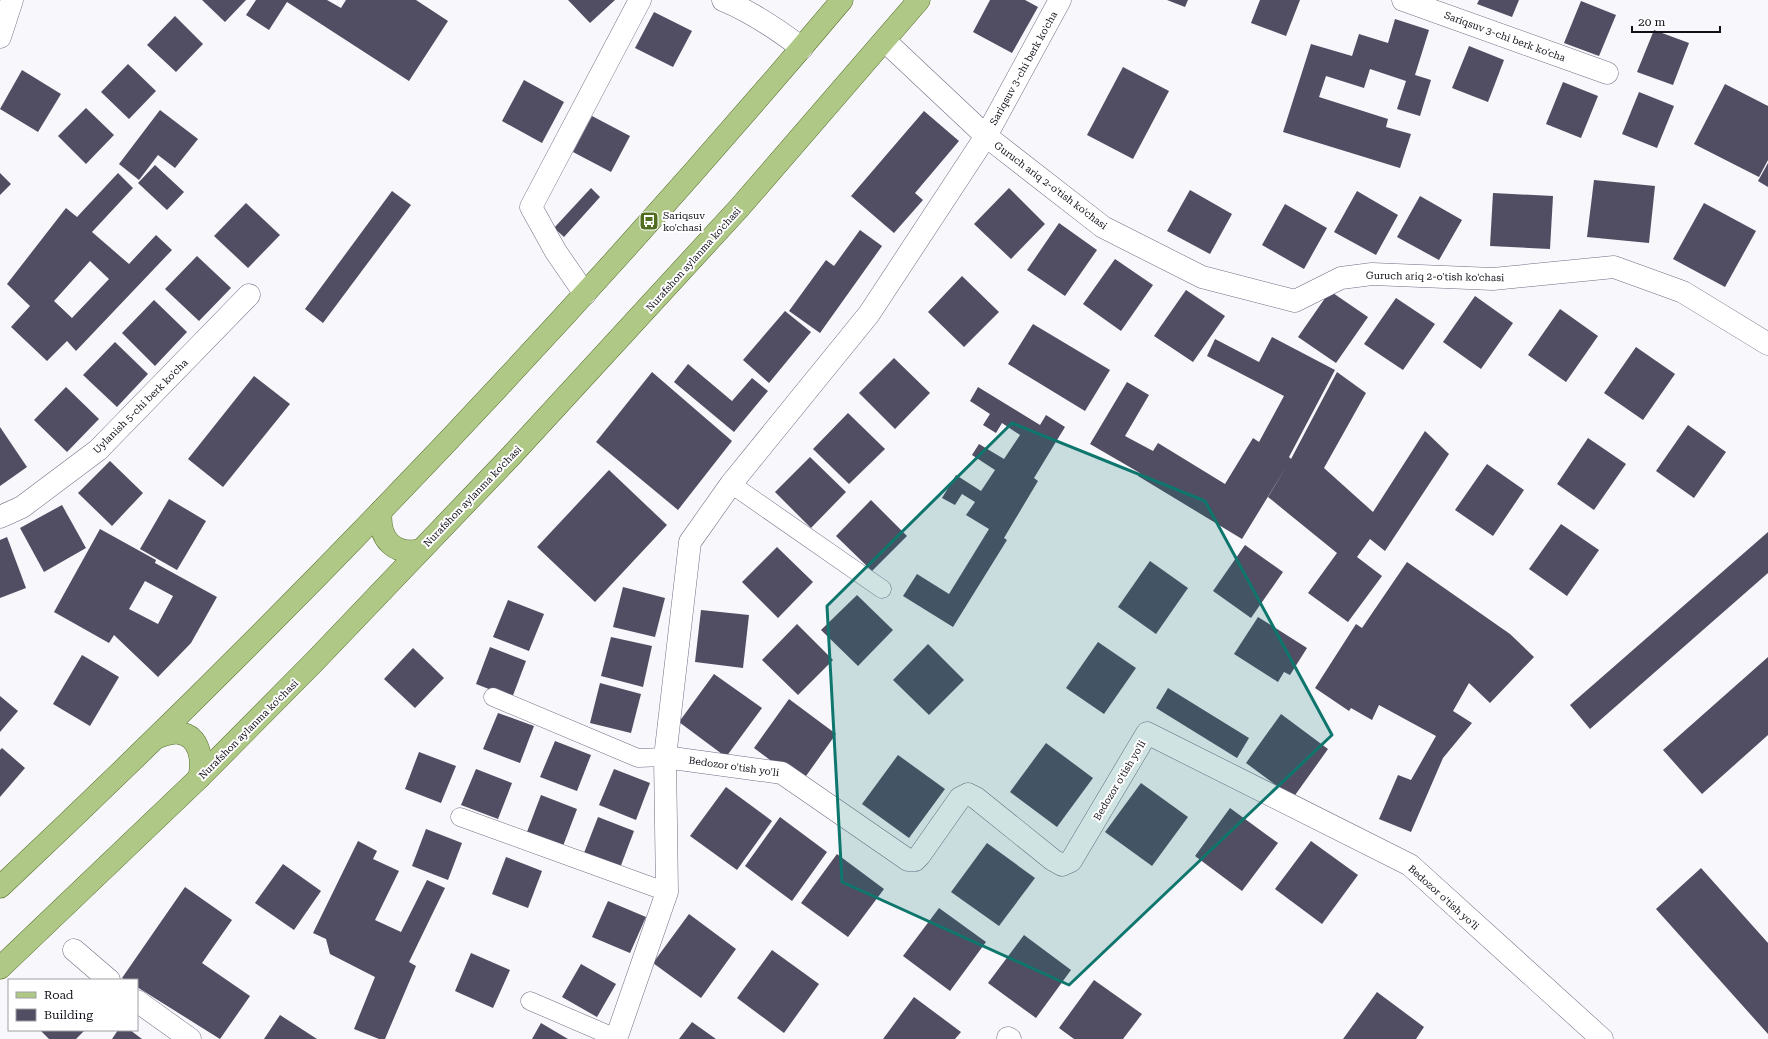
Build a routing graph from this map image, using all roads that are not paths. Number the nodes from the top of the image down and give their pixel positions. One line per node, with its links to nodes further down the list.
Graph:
1 (12, 0): 8 (street)
2 (640, 0): 13 (street)
3 (723, 0): 10 (street)
4 (842, 0): 10 (main road)
5 (919, 0): 9 (main road, Nurafshon aylanma ko'chasi)
6 (1060, 0): 12 (street, Sariqsuv 3-chi berk ko'cha)
7 (1403, 0): 11 (street, Sariqsuv 3-chi berk ko'cha)
8 (0, 36)
9 (885, 41): 12 (street, Guruch ariq 2-o'tish ko'chasi); 19 (main road, Nurafshon aylanma ko'chasi)
10 (802, 48): 13 (main road)
11 (1607, 73)
12 (986, 136): 15 (street, Guruch ariq 2-o'tish ko'chasi); 16 (street, Sariqsuv 3-chi berk ko'cha)
13 (585, 294): 17 (main road)
14 (249, 295): 18 (street, Uylanish 5-chi berk ko'cha)
15 (1768, 344)
16 (731, 484): 20 (lane); 23 (street, Sariqsuv 3-chi berk ko'cha)
17 (381, 511): 19 (main road); 22 (main road)
18 (0, 517)
19 (421, 550): 24 (main road, Nurafshon aylanma ko'chasi)
20 (882, 589)
21 (493, 697): 23 (lane)
22 (158, 737): 24 (main road); 26 (main road)
23 (665, 757): 27 (street, Sariqsuv 3-chi berk ko'cha); 35 (street, Bedozor o'tish yo'li)
24 (199, 778): 29 (main road, Nurafshon aylanma ko'chasi)
25 (460, 817): 27 (lane)
26 (0, 887)
27 (667, 892): 34 (street)
28 (74, 950): 30 (street)
29 (0, 968)
30 (108, 979)
31 (530, 1001): 34 (lane)
32 (138, 1002): 33 (street)
33 (190, 1039)
34 (616, 1039)
35 (1602, 1039)

